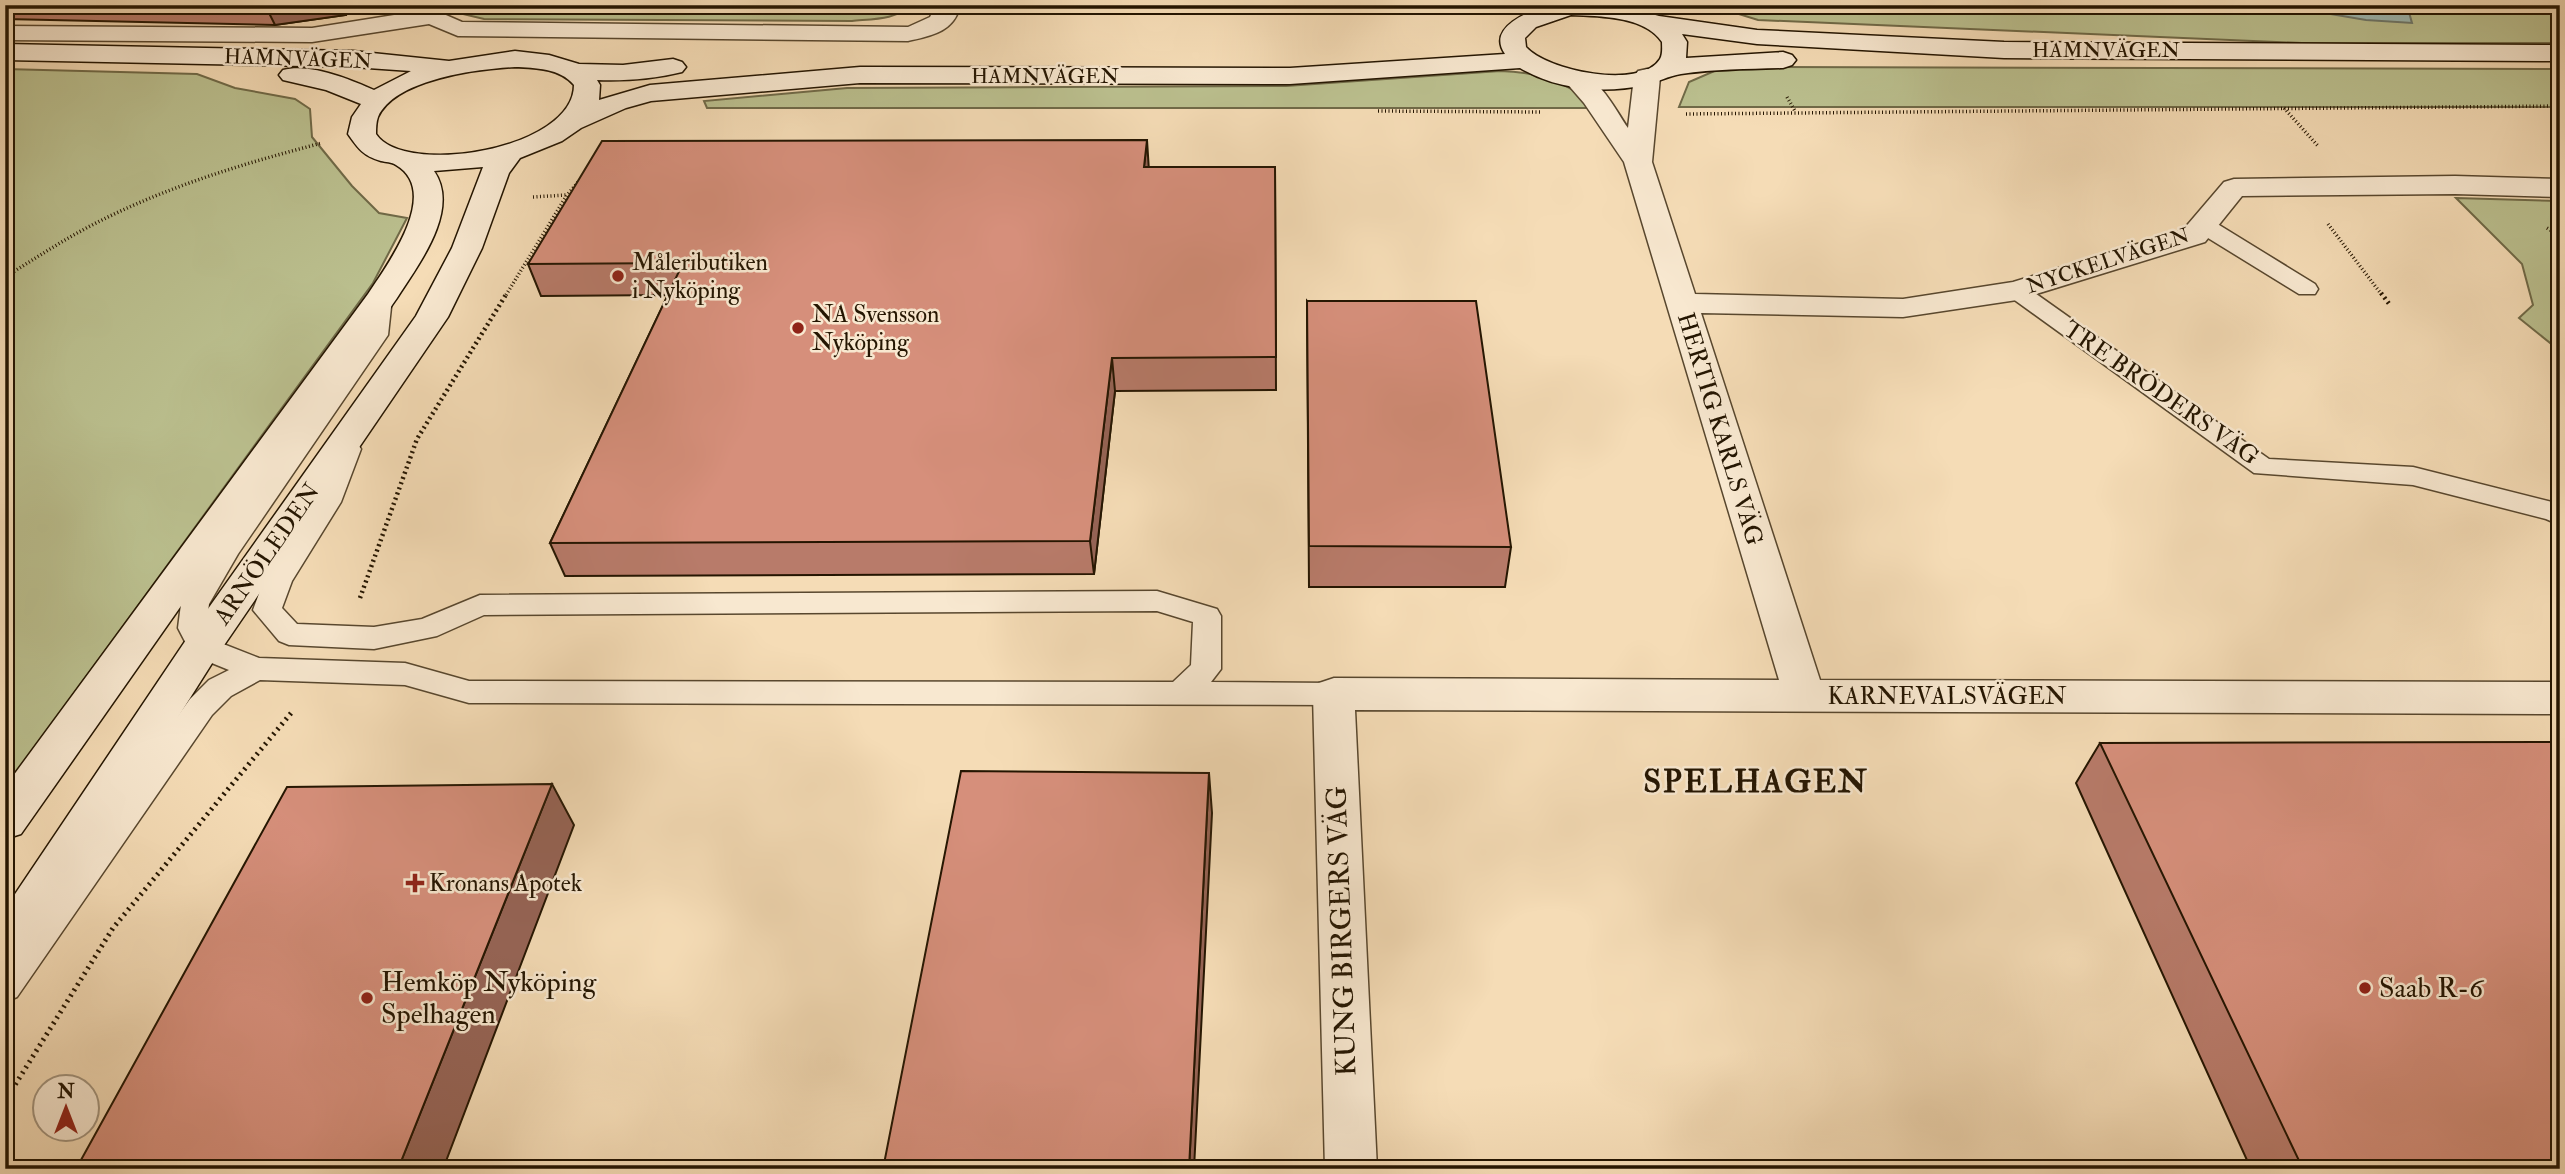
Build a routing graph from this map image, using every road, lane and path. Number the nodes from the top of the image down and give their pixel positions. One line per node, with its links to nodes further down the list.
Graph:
1 (948, 5): 3 (main road)
2 (1551, 8): 4 (main road, HAMNVÄGEN); 6 (main road)
3 (431, 10): 5 (main road)
4 (1636, 14): 11 (main road, HAMNVÄGEN); 16 (main road, HERTIG KARLS VÄG)
5 (5, 33)
6 (1514, 34): 7 (main road); 12 (main road)
7 (1328, 50)
8 (1003, 51): 15 (main road, HAMNVÄGEN)
9 (5, 52): 10 (main road, HAMNVÄGEN)
10 (145, 53): 14 (main road, HAMNVÄGEN); 18 (main road, HAMNVÄGEN)
11 (2560, 53)
12 (1525, 60): 17 (main road, HAMNVÄGEN); 21 (main road, HAMNVÄGEN)
13 (2560, 62): 16 (main road, HAMNVÄGEN)
14 (452, 67): 15 (main road, HAMNVÄGEN); 18 (main road)
15 (578, 72): 21 (main road)
16 (1655, 73): 17 (main road, HAMNVÄGEN); 25 (main road, HERTIG KARLS VÄG)
17 (1577, 80): 25 (main road, HERTIG KARLS VÄG)
18 (377, 102): 24 (main road, HAMNVÄGEN)
19 (2560, 106): 20 (path)
20 (1795, 111)
21 (571, 122): 23 (main road, HAMNVÄGEN)
22 (330, 141): 29 (path)
23 (511, 152): 24 (main road, HAMNVÄGEN); 35 (main road, ARNÖLEDEN)
24 (408, 161): 32 (main road)
25 (1638, 162): 33 (main road, HERTIG KARLS VÄG)
26 (2299, 187): 27 (main road, NYCKELVÄGEN); 28 (main road, NYCKELVÄGEN); 34 (path)
27 (2560, 188)
28 (2203, 225): 30 (lane); 31 (main road, NYCKELVÄGEN)
29 (5, 276)
30 (2307, 289)
31 (2017, 290): 33 (main road, NYCKELVÄGEN); 36 (lane, TRE BRÖDERS VÄG)
32 (381, 298): 37 (lane); 43 (main road)
33 (1680, 303): 41 (main road, HERTIG KARLS VÄG)
34 (2390, 305)
35 (361, 417): 37 (main road, ARNÖLEDEN); 39 (lane)
36 (2560, 516)
37 (202, 648): 38 (lane); 44 (main road, ARNÖLEDEN)
38 (256, 668): 39 (lane); 45 (lane)
39 (1180, 693): 40 (lane)
40 (1334, 694): 41 (main road, KARNEVALSVÄGEN); 46 (main road, KUNG BIRGERS VÄG)
41 (1804, 695): 42 (main road, KARNEVALSVÄGEN)
42 (2560, 698)
43 (5, 821)
44 (5, 948)
45 (5, 986)
46 (1350, 1169)

